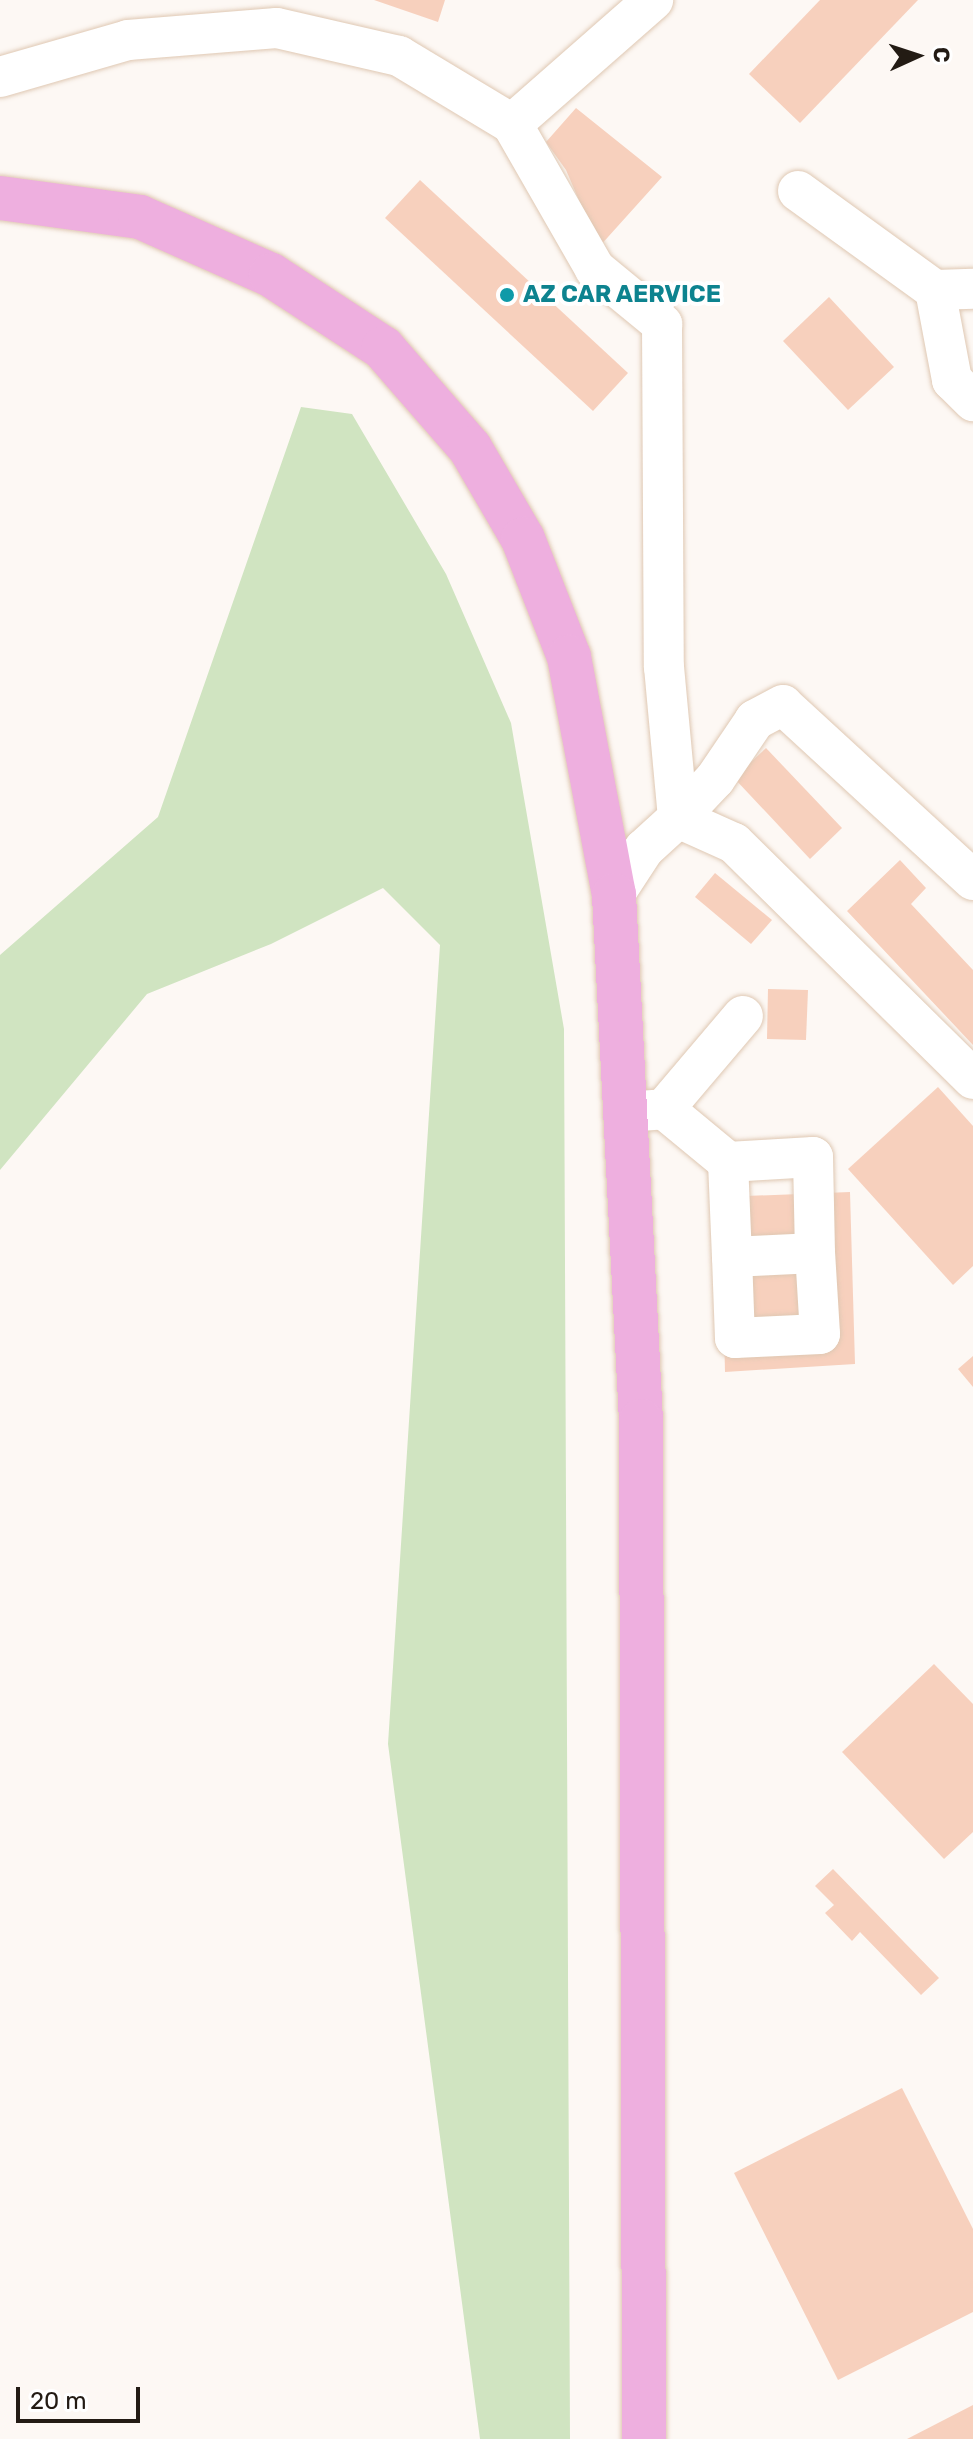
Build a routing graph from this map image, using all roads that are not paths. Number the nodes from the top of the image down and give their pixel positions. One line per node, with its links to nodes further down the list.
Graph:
1 (653, 0): 3 (street)
2 (0, 77): 3 (street)
3 (512, 124): 8 (street)
4 (798, 191): 6 (street)
5 (0, 198): 10 (main road)
6 (954, 290): 7 (street)
7 (973, 401)
8 (678, 818): 9 (street); 10 (street); 12 (street)
9 (973, 880)
10 (614, 895): 13 (main road)
11 (743, 1016): 13 (street)
12 (973, 1079)
13 (644, 1111): 14 (street); 17 (main road)
14 (728, 1162): 15 (street); 16 (street)
15 (815, 1253): 16 (street); 16 (street)
16 (732, 1257)
17 (644, 2439)

